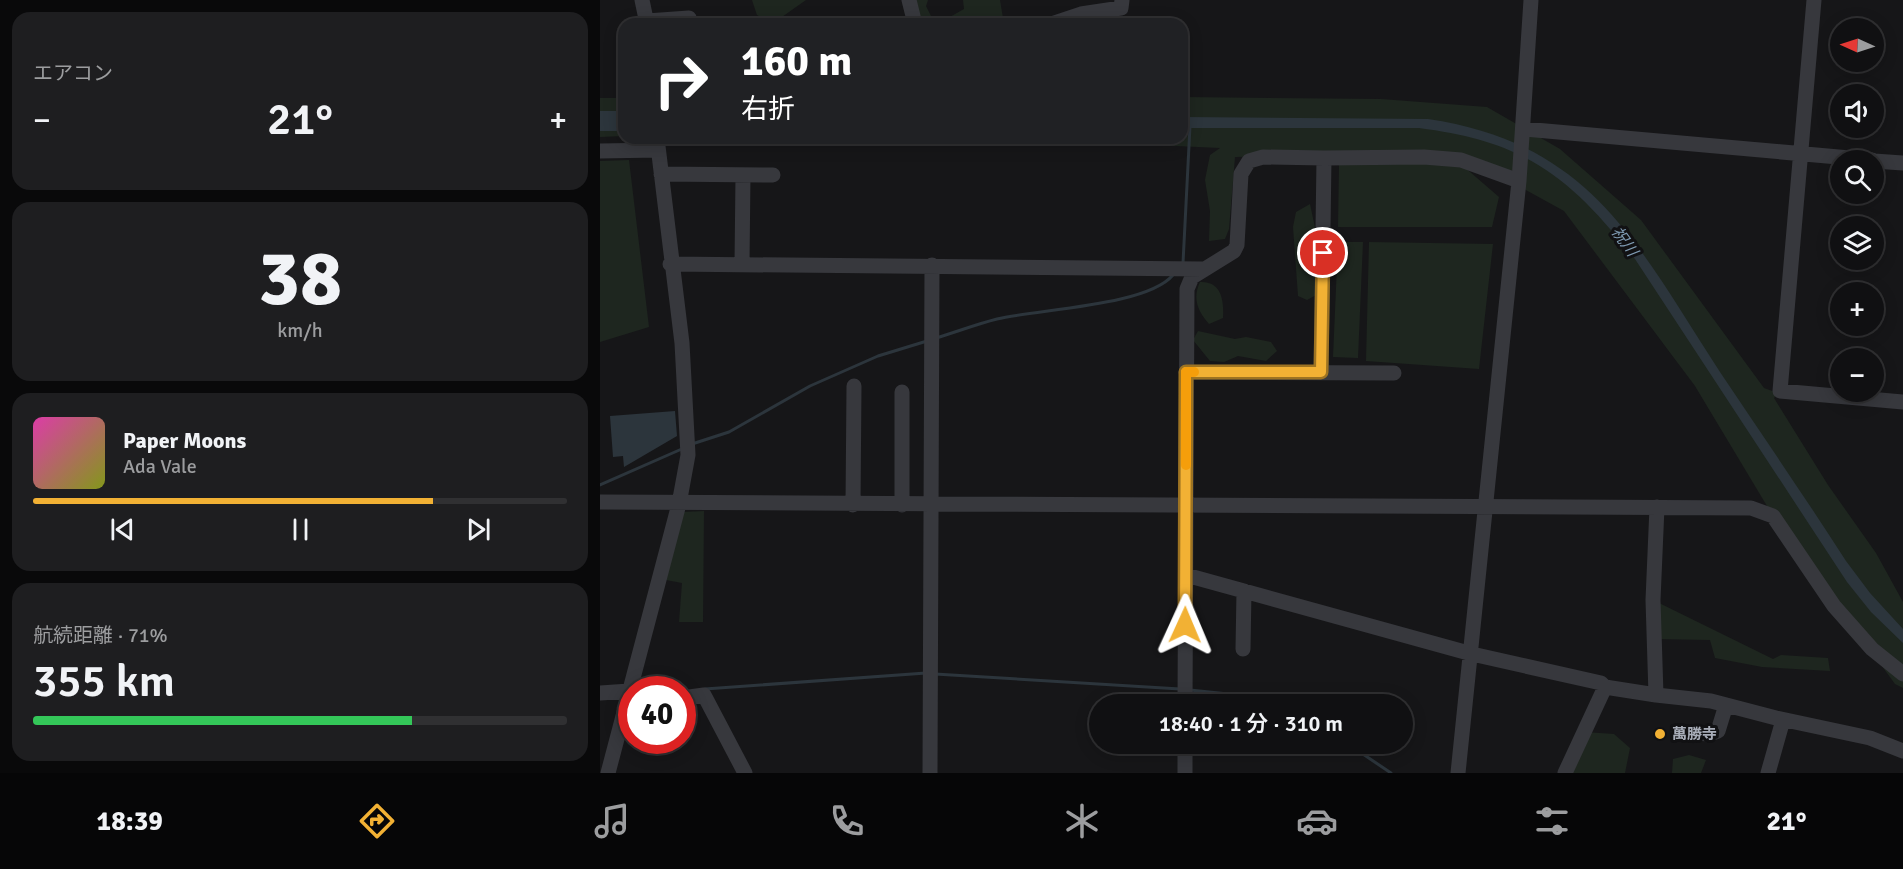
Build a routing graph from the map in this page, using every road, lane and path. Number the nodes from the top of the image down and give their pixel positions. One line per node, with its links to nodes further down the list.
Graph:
1 (642, 0): 6 (street)
2 (909, 0): 7 (street)
3 (1122, 0): 8 (street)
4 (1531, 0): 9 (street)
5 (1815, 0): 12 (street)
6 (646, 18)
7 (914, 18)
8 (1069, 18)
9 (1523, 129): 12 (street); 19 (street)
10 (658, 144): 11 (street); 17 (street)
11 (600, 151)
12 (1800, 153): 13 (street); 30 (street)
13 (1830, 156)
14 (1324, 158): 19 (street); 24 (street); 26 (street)
15 (1884, 162): 16 (street)
16 (1903, 164)
17 (661, 174): 18 (street); 21 (street)
18 (743, 175): 20 (street); 22 (street)
19 (1519, 175): 37 (street)
20 (773, 176)
21 (670, 264): 22 (street); 32 (street)
22 (742, 264): 23 (street)
23 (932, 265): 24 (street); 35 (street)
24 (1203, 268): 25 (street)
25 (1186, 372): 26 (street); 36 (street)
26 (1321, 372): 27 (street)
27 (1394, 373)
28 (854, 386): 33 (street)
29 (902, 392): 34 (street)
30 (1903, 402)
31 (600, 502): 32 (street)
32 (679, 504): 33 (street); 44 (street)
33 (853, 505): 34 (street)
34 (902, 505): 35 (street)
35 (929, 505): 36 (street); 59 (street)
36 (1185, 506): 37 (street); 39 (street)
37 (1486, 507): 38 (street); 42 (street)
38 (1657, 507): 43 (street); 48 (street)
39 (1185, 575): 40 (street); 47 (street)
40 (1244, 591): 41 (street); 42 (street)
41 (1243, 649)
42 (1472, 654): 45 (street); 61 (street)
43 (1903, 674)
44 (634, 676)
45 (1605, 687): 48 (street); 62 (street)
46 (600, 693): 50 (street)
47 (1185, 694)
48 (1656, 695): 51 (street)
49 (696, 696): 58 (street)
50 (618, 698)
51 (1726, 705): 52 (street); 53 (street)
52 (1783, 720): 55 (street); 63 (street)
53 (1679, 732)
54 (618, 736): 57 (street)
55 (1903, 751)
56 (1185, 754): 60 (street)
57 (608, 773)
58 (745, 773)
59 (930, 773)
60 (1185, 773)
61 (1458, 773)
62 (1565, 773)
63 (1768, 773)

